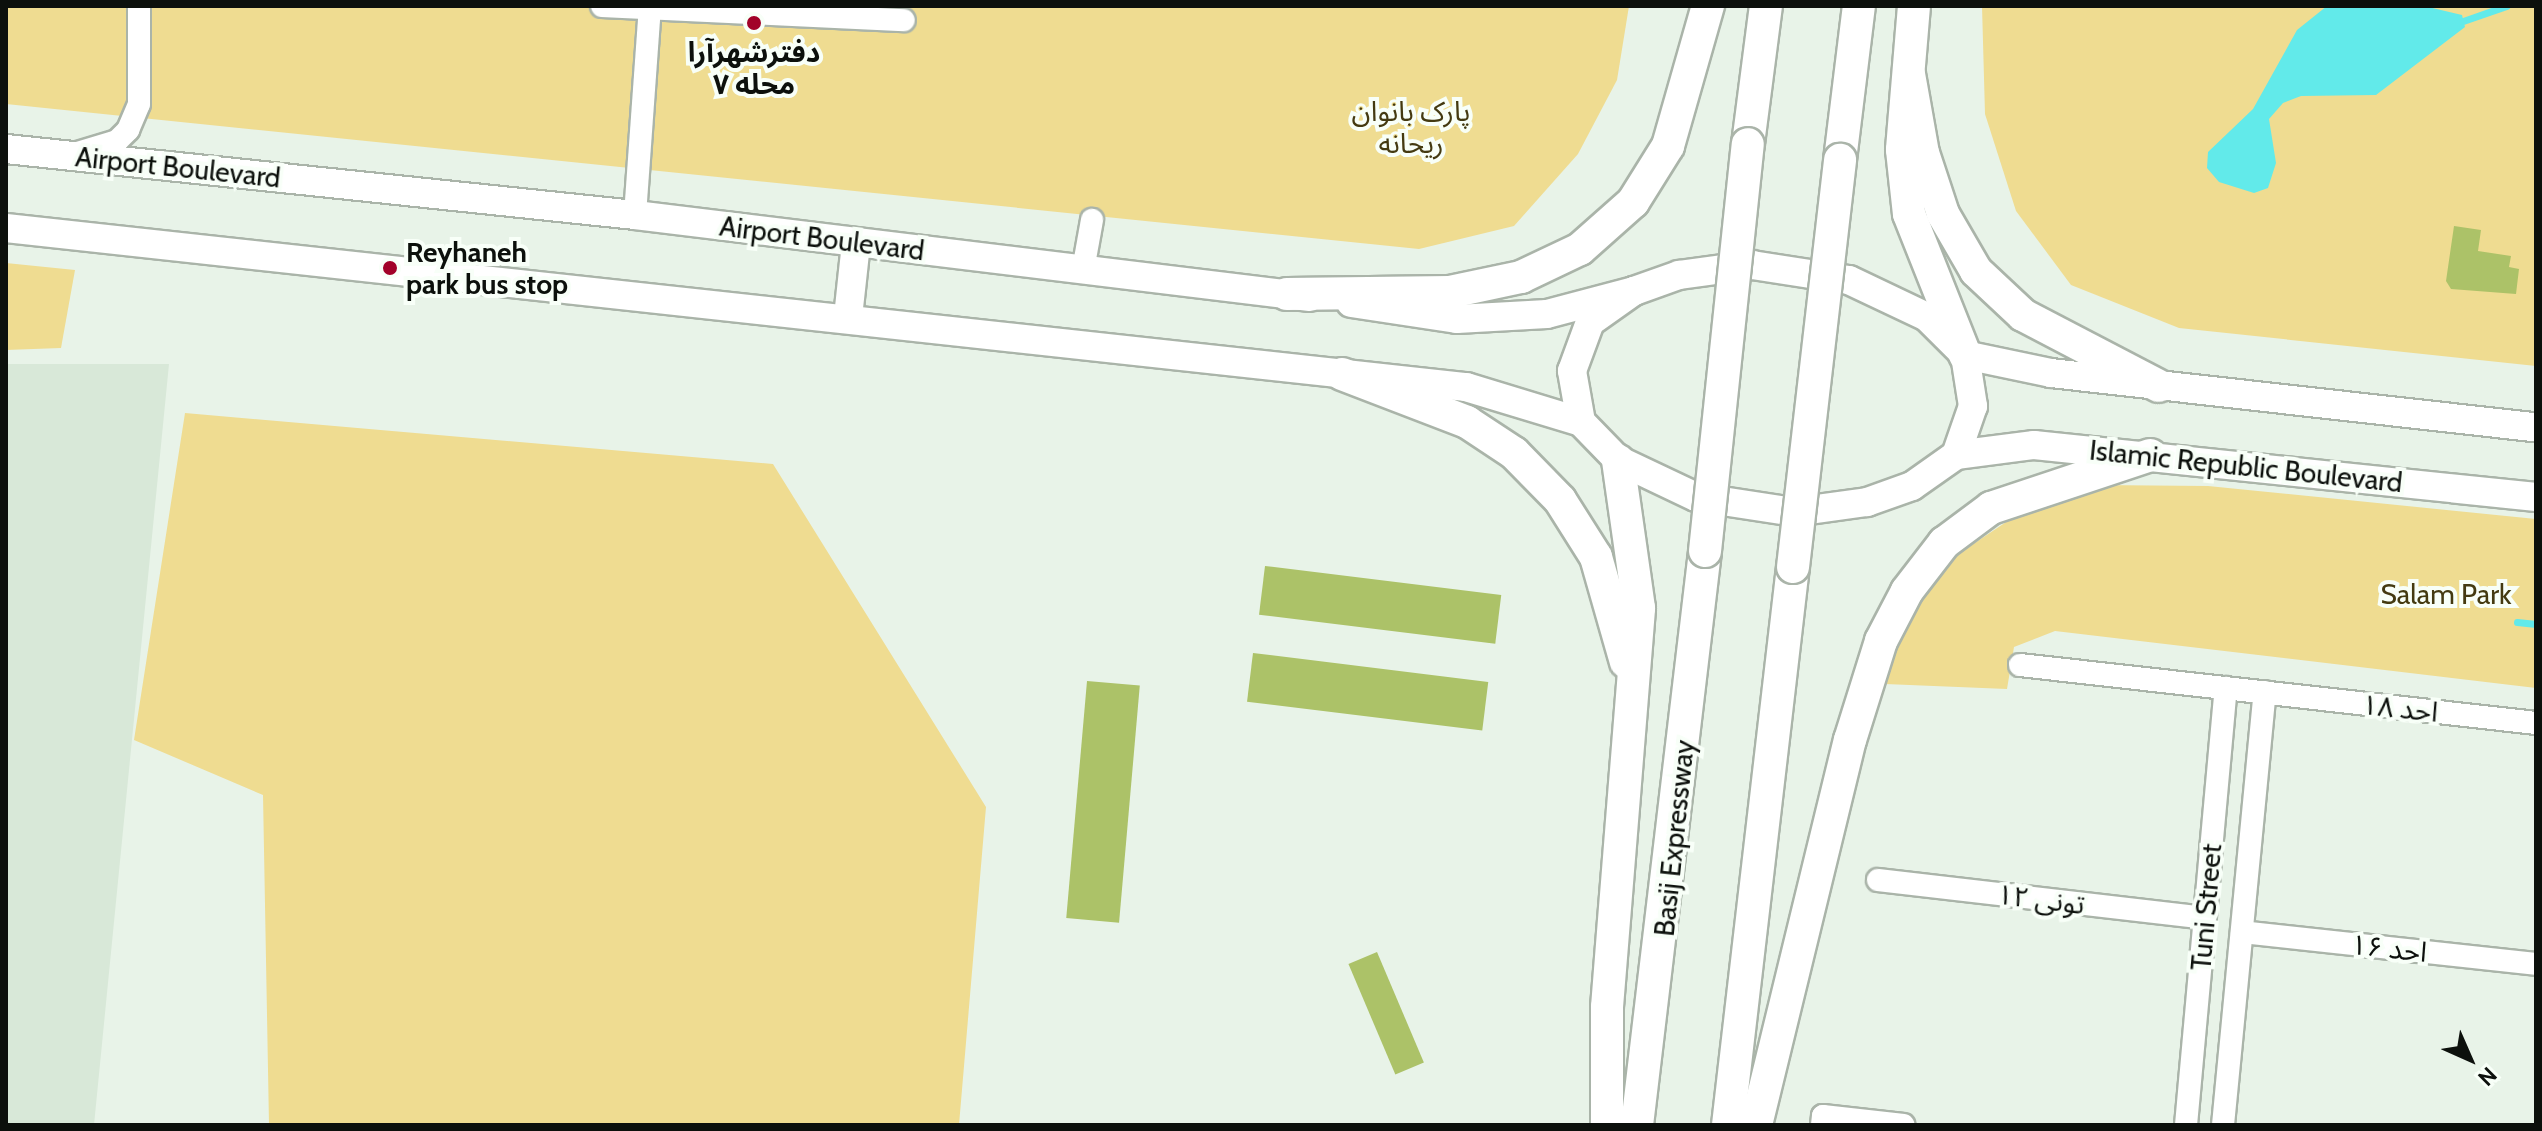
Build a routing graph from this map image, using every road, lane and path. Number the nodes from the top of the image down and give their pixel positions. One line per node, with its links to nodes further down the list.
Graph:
1 (139, 6): 11 (street)
2 (602, 6): 7 (street)
3 (1708, 6): 18 (highway)
4 (1766, 6): 40 (highway, Basij Expressway, bridge)
5 (1859, 6): 41 (highway, bridge)
6 (1914, 6): 9 (highway)
7 (649, 8): 8 (street); 12 (street)
8 (904, 20)
9 (1909, 74): 20 (highway); 22 (highway)
10 (6, 149): 11 (main road, Airport Boulevard)
11 (68, 155): 12 (main road, Airport Boulevard)
12 (635, 215): 15 (main road, Airport Boulevard)
13 (1092, 220): 16 (street)
14 (6, 228): 19 (main road)
15 (856, 243): 16 (main road, Airport Boulevard); 19 (main road)
16 (1083, 270): 18 (main road, Airport Boulevard)
17 (1634, 291): 18 (main road, Airport Boulevard); 20 (main road, Airport Boulevard); 23 (main road)
18 (1287, 294)
19 (848, 317): 21 (main road)
20 (1965, 355): 22 (main road); 25 (main road)
21 (1342, 374): 23 (main road); 31 (highway)
22 (2159, 386): 24 (main road)
23 (1581, 422): 27 (main road)
24 (2536, 427)
25 (1956, 455): 26 (main road, Islamic Republic Boulevard); 27 (main road)
26 (2150, 455): 28 (main road, Islamic Republic Boulevard); 42 (highway)
27 (1618, 460): 31 (highway)
28 (2536, 497)
29 (2020, 665): 30 (street, احد ۱۸)
30 (2226, 688): 32 (street, احد ۱۸); 35 (street, Tuni Street)
31 (1633, 690): 39 (highway)
32 (2265, 692): 33 (street, احد ۱۸); 36 (street, Tuni Street)
33 (2536, 723)
34 (1878, 880): 35 (street, تونی ۱۲)
35 (2205, 918): 44 (street, Tuni Street)
36 (2242, 932): 37 (street, احد ۱۶); 45 (street, Tuni Street)
37 (2536, 964)
38 (1822, 1121): 43 (street)
39 (1607, 1125)
40 (1637, 1125)
41 (1728, 1125)
42 (1756, 1125)
43 (1903, 1125)
44 (2186, 1125)
45 (2223, 1125)

